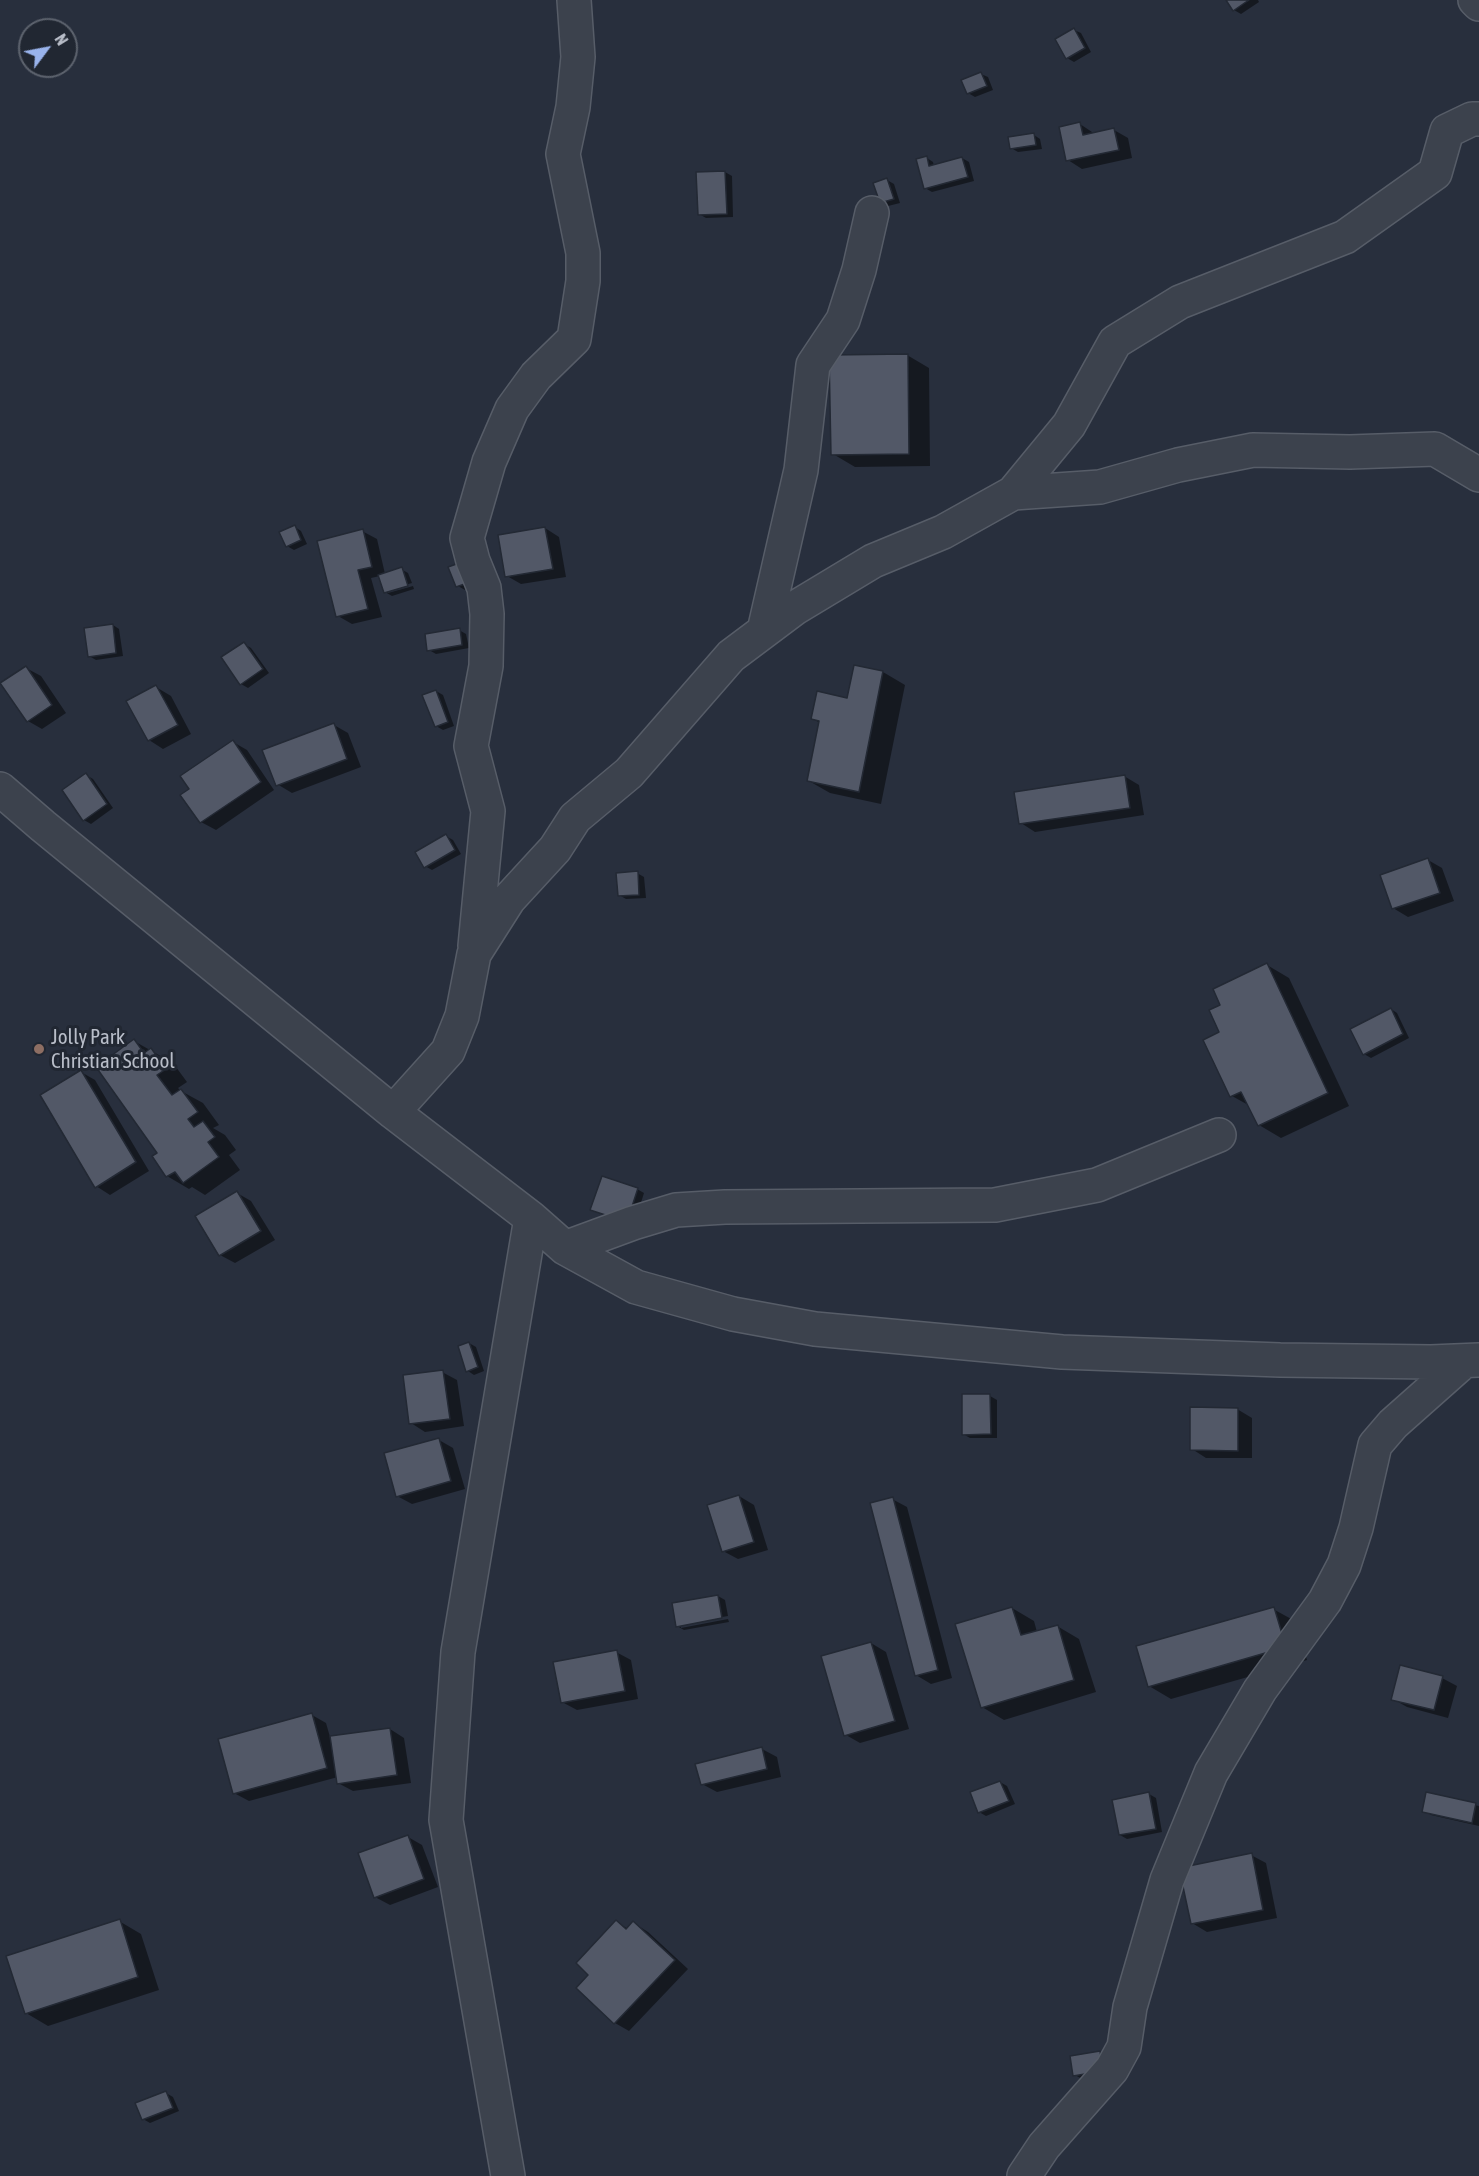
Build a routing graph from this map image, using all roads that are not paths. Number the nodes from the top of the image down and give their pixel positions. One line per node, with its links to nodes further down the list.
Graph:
1 (574, 0): 10 (street)
2 (1476, 0): 3 (street)
3 (1479, 4)
4 (1479, 119): 7 (street)
5 (872, 213): 8 (street)
6 (1479, 475): 7 (street)
7 (1013, 493): 8 (street)
8 (764, 631): 10 (street)
9 (0, 789): 11 (street)
10 (474, 954): 11 (street)
11 (393, 1112): 13 (street)
12 (1219, 1135): 14 (street)
13 (531, 1218): 14 (street); 16 (street)
14 (565, 1248): 15 (street)
15 (1472, 1361): 17 (street)
16 (508, 2176)
17 (1024, 2176)

